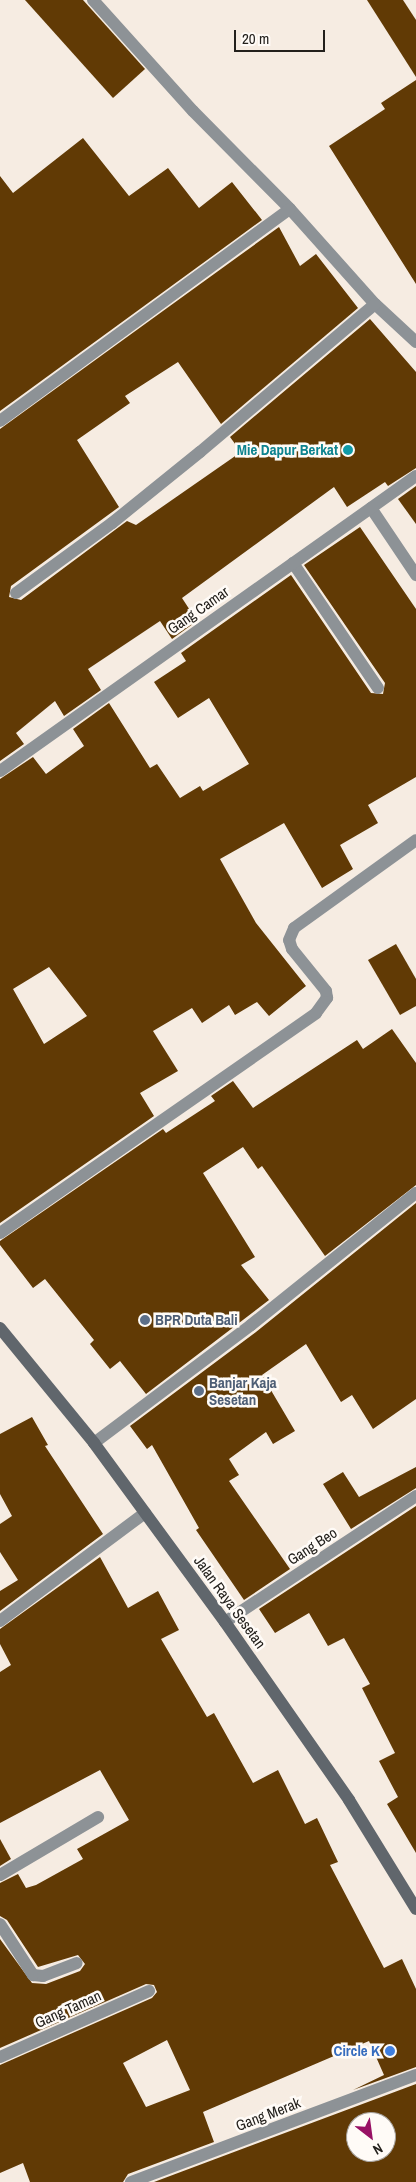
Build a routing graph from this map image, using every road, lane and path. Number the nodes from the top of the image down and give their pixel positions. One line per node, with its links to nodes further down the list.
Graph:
1 (93, 0): 2 (street)
2 (290, 209): 3 (street); 5 (street)
3 (375, 304): 4 (street); 10 (street)
4 (416, 342)
5 (0, 420)
6 (416, 476): 7 (street, Gang Camar)
7 (371, 508): 8 (street, Gang Camar); 9 (street)
8 (293, 563): 11 (street); 12 (street, Gang Camar)
9 (416, 574)
10 (16, 593)
11 (378, 688)
12 (0, 771)
13 (416, 840): 15 (street)
14 (416, 1193): 17 (street)
15 (0, 1233)
16 (1, 1330): 17 (main road, Jalan Raya Sesetan)
17 (94, 1443): 19 (main road, Jalan Raya Sesetan)
18 (416, 1496): 21 (street, Gang Beo)
19 (145, 1513): 20 (street); 21 (main road, Jalan Raya Sesetan)
20 (0, 1621)
21 (225, 1622): 24 (main road, Jalan Raya Sesetan)
22 (98, 1817): 23 (street)
23 (0, 1875)
24 (416, 1909)
25 (0, 1924): 26 (street)
26 (77, 1964)
27 (149, 1991): 28 (street, Gang Taman)
28 (0, 2058)
29 (416, 2075): 30 (street, Gang Merak)
30 (131, 2182)

